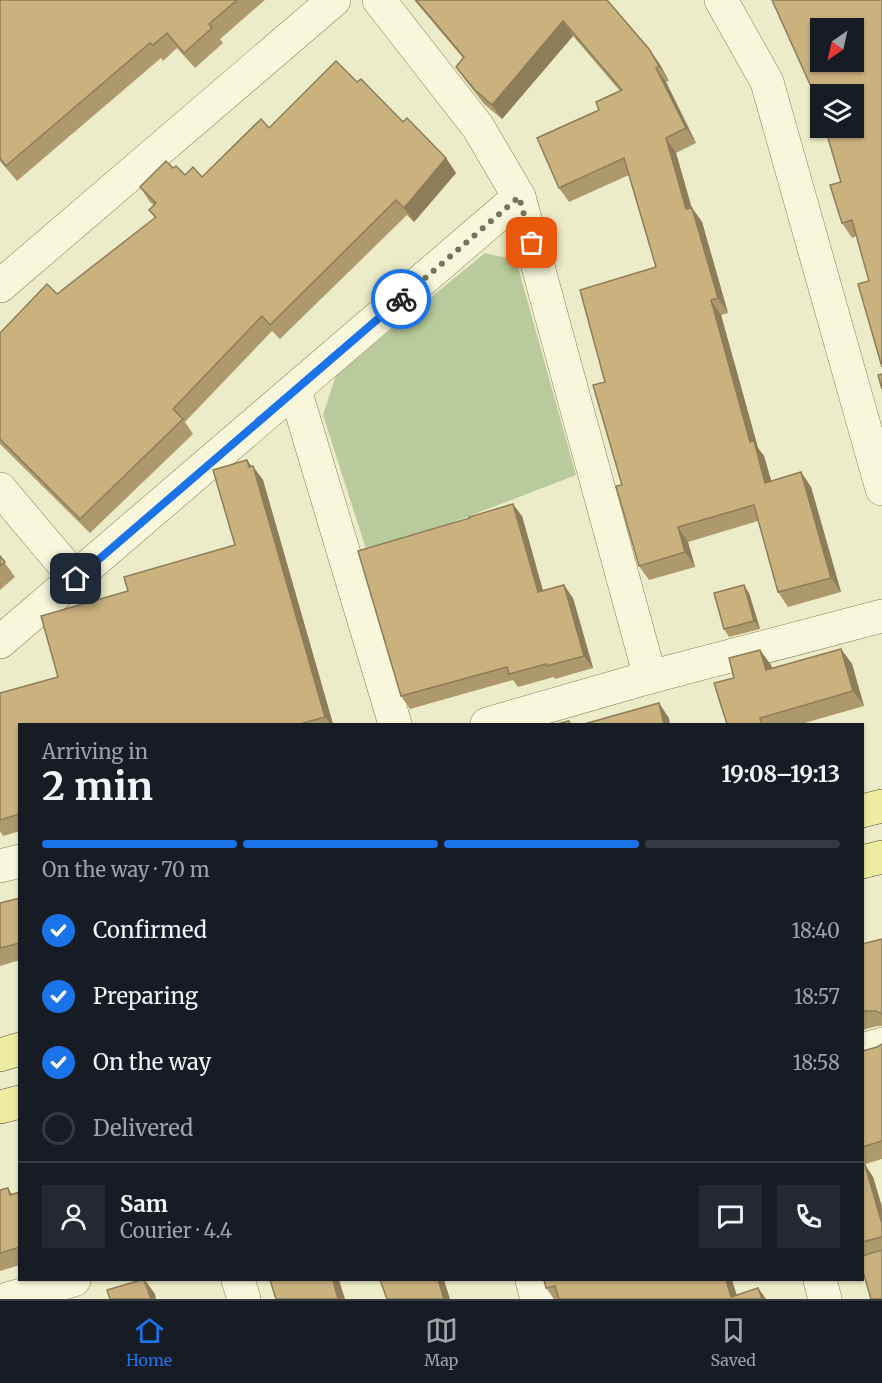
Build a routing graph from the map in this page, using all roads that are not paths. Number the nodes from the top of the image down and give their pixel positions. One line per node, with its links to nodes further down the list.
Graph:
1 (334, 0): 5 (street)
2 (379, 0): 4 (street)
3 (721, 0): 8 (street)
4 (519, 197): 6 (street); 12 (street)
5 (0, 285)
6 (296, 390): 9 (street); 13 (street)
7 (0, 489): 9 (street)
8 (882, 489)
9 (76, 579): 11 (street)
10 (882, 616): 12 (street)
11 (0, 642)
12 (650, 677): 14 (street)
13 (395, 723)
14 (491, 723)
15 (882, 806): 16 (main road)
16 (864, 810)
17 (882, 857): 19 (main road)
18 (18, 862): 20 (street)
19 (864, 862)
20 (0, 866)
21 (882, 1044): 22 (street)
22 (864, 1049)
23 (18, 1050): 24 (main road)
24 (0, 1055)
25 (18, 1102): 26 (main road)
26 (0, 1107)
27 (70, 1281): 31 (street)
28 (238, 1281): 32 (street)
29 (532, 1281): 33 (street)
30 (820, 1281): 34 (street)
31 (7, 1299)
32 (244, 1299)
33 (537, 1299)
34 (825, 1299)

